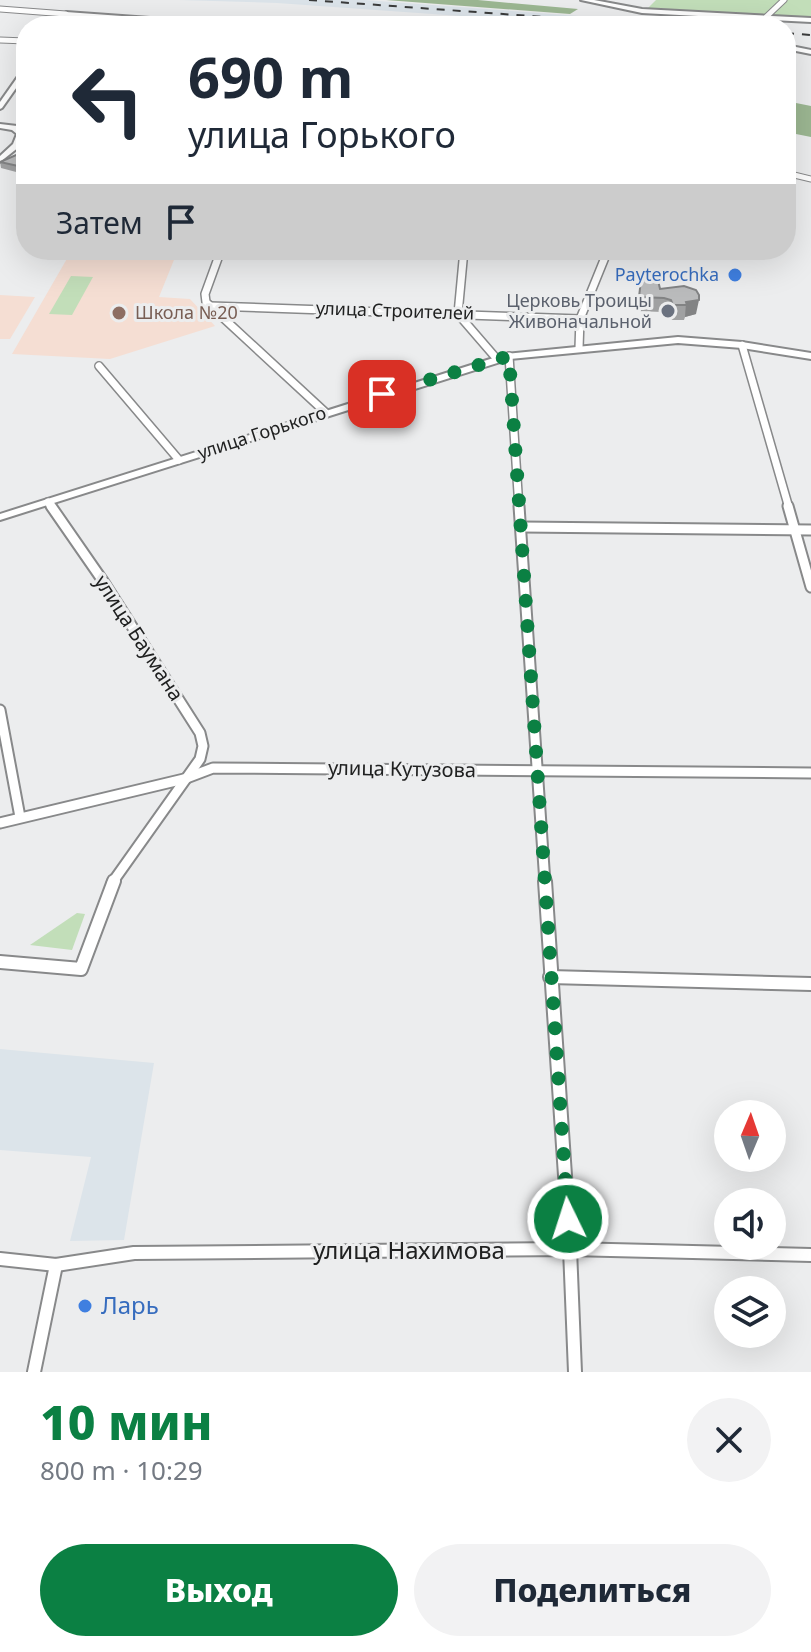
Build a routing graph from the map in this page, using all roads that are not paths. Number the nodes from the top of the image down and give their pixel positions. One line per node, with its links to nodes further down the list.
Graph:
1 (584, 0): 6 (main road)
2 (784, 0): 7 (street)
3 (0, 9): 4 (street)
4 (66, 14): 5 (main road)
5 (87, 16)
6 (730, 16)
7 (767, 16)
8 (16, 84): 9 (main road)
9 (0, 107)
10 (16, 146): 11 (main road)
11 (0, 160)
12 (217, 260): 15 (street)
13 (463, 260): 16 (street)
14 (604, 260): 17 (street)
15 (210, 306): 16 (street, улица Строителей); 24 (street)
16 (458, 314): 17 (street, улица Строителей); 22 (street)
17 (580, 319): 19 (street)
18 (742, 345): 19 (main road, улица Горького); 21 (main road, улица Горького); 29 (street)
19 (579, 348): 20 (main road, улица Горького)
20 (509, 356): 22 (main road, улица Горького); 28 (street)
21 (811, 356)
22 (496, 358): 24 (main road, улица Горького)
23 (99, 366): 25 (street)
24 (325, 412): 25 (main road, улица Горького)
25 (179, 460): 26 (main road, улица Горького)
26 (48, 502): 27 (main road, улица Горького); 35 (street, улица Баумана)
27 (0, 517)
28 (522, 527): 29 (street); 33 (street)
29 (795, 530): 30 (street); 31 (street)
30 (811, 530)
31 (811, 587)
32 (0, 710): 36 (street)
33 (536, 771): 34 (street, улица Кутузова); 35 (street, улица Кутузова); 39 (street)
34 (811, 773)
35 (184, 779): 36 (street, улица Кутузова); 38 (street, улица Баумана)
36 (20, 817): 37 (street, улица Кутузова)
37 (0, 823)
38 (0, 962)
39 (550, 977): 40 (street); 41 (street)
40 (811, 984)
41 (570, 1249): 42 (street, улица Нахимова); 44 (street, улица Нахимова); 46 (street)
42 (811, 1255)
43 (0, 1259): 44 (street, улица Нахимова)
44 (56, 1265): 45 (street)
45 (34, 1372)
46 (575, 1372)

